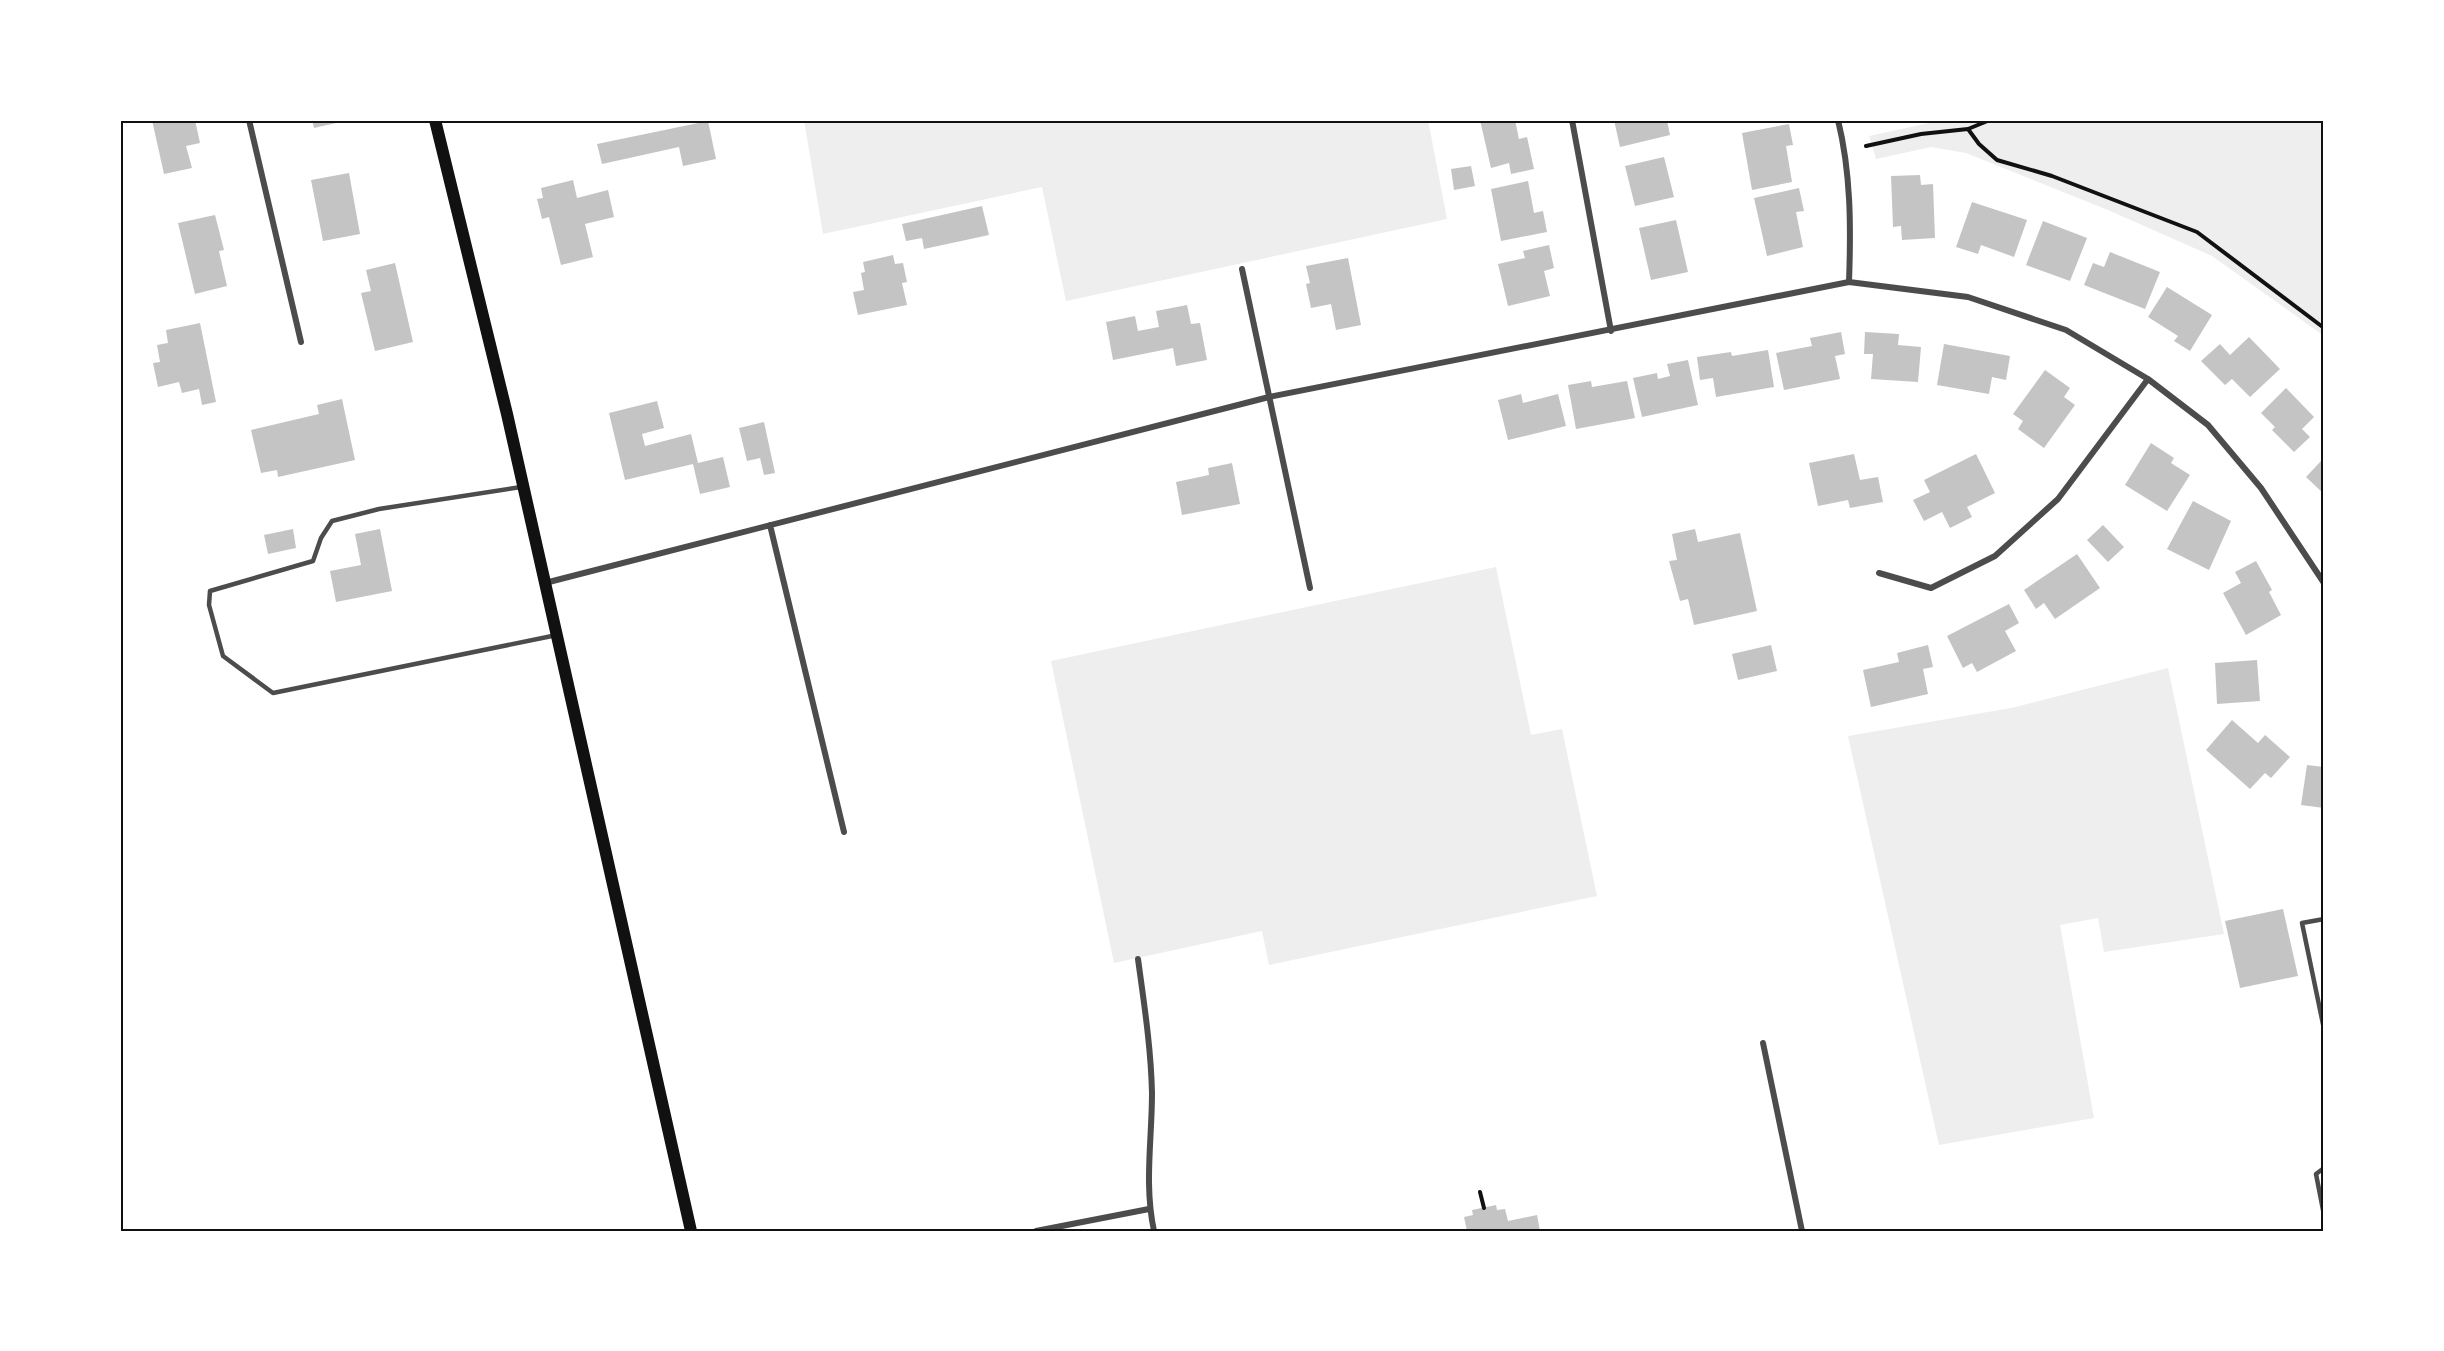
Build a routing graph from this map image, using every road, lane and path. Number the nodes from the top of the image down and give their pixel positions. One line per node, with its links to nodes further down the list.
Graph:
1 (249, 120): 12 (street)
2 (435, 120): 15 (main road)
3 (1572, 120): 11 (street)
4 (1838, 120): 9 (street)
5 (1990, 120): 6 (path)
6 (1968, 129): 7 (path); 10 (path)
7 (1866, 146)
8 (1242, 269): 14 (street)
9 (1849, 282): 11 (street); 13 (street)
10 (2324, 328)
11 (1611, 331): 14 (street)
12 (301, 342)
13 (2148, 379): 17 (street); 18 (street)
14 (1269, 397): 16 (street); 20 (street)
15 (524, 487): 19 (main road); 21 (lane)
16 (770, 525): 19 (street); 22 (street)
17 (1880, 573)
18 (2324, 582)
19 (545, 583): 21 (main road)
20 (1310, 588)
21 (557, 635): 32 (main road)
22 (844, 832)
23 (2324, 920): 25 (lane)
24 (1138, 959): 30 (street)
25 (2324, 1029)
26 (1763, 1043): 35 (street)
27 (2324, 1168): 31 (lane)
28 (1480, 1192): 29 (path)
29 (1484, 1208)
30 (1149, 1209): 33 (street); 34 (street)
31 (2324, 1215)
32 (691, 1231)
33 (1036, 1231)
34 (1154, 1231)
35 (1802, 1231)

